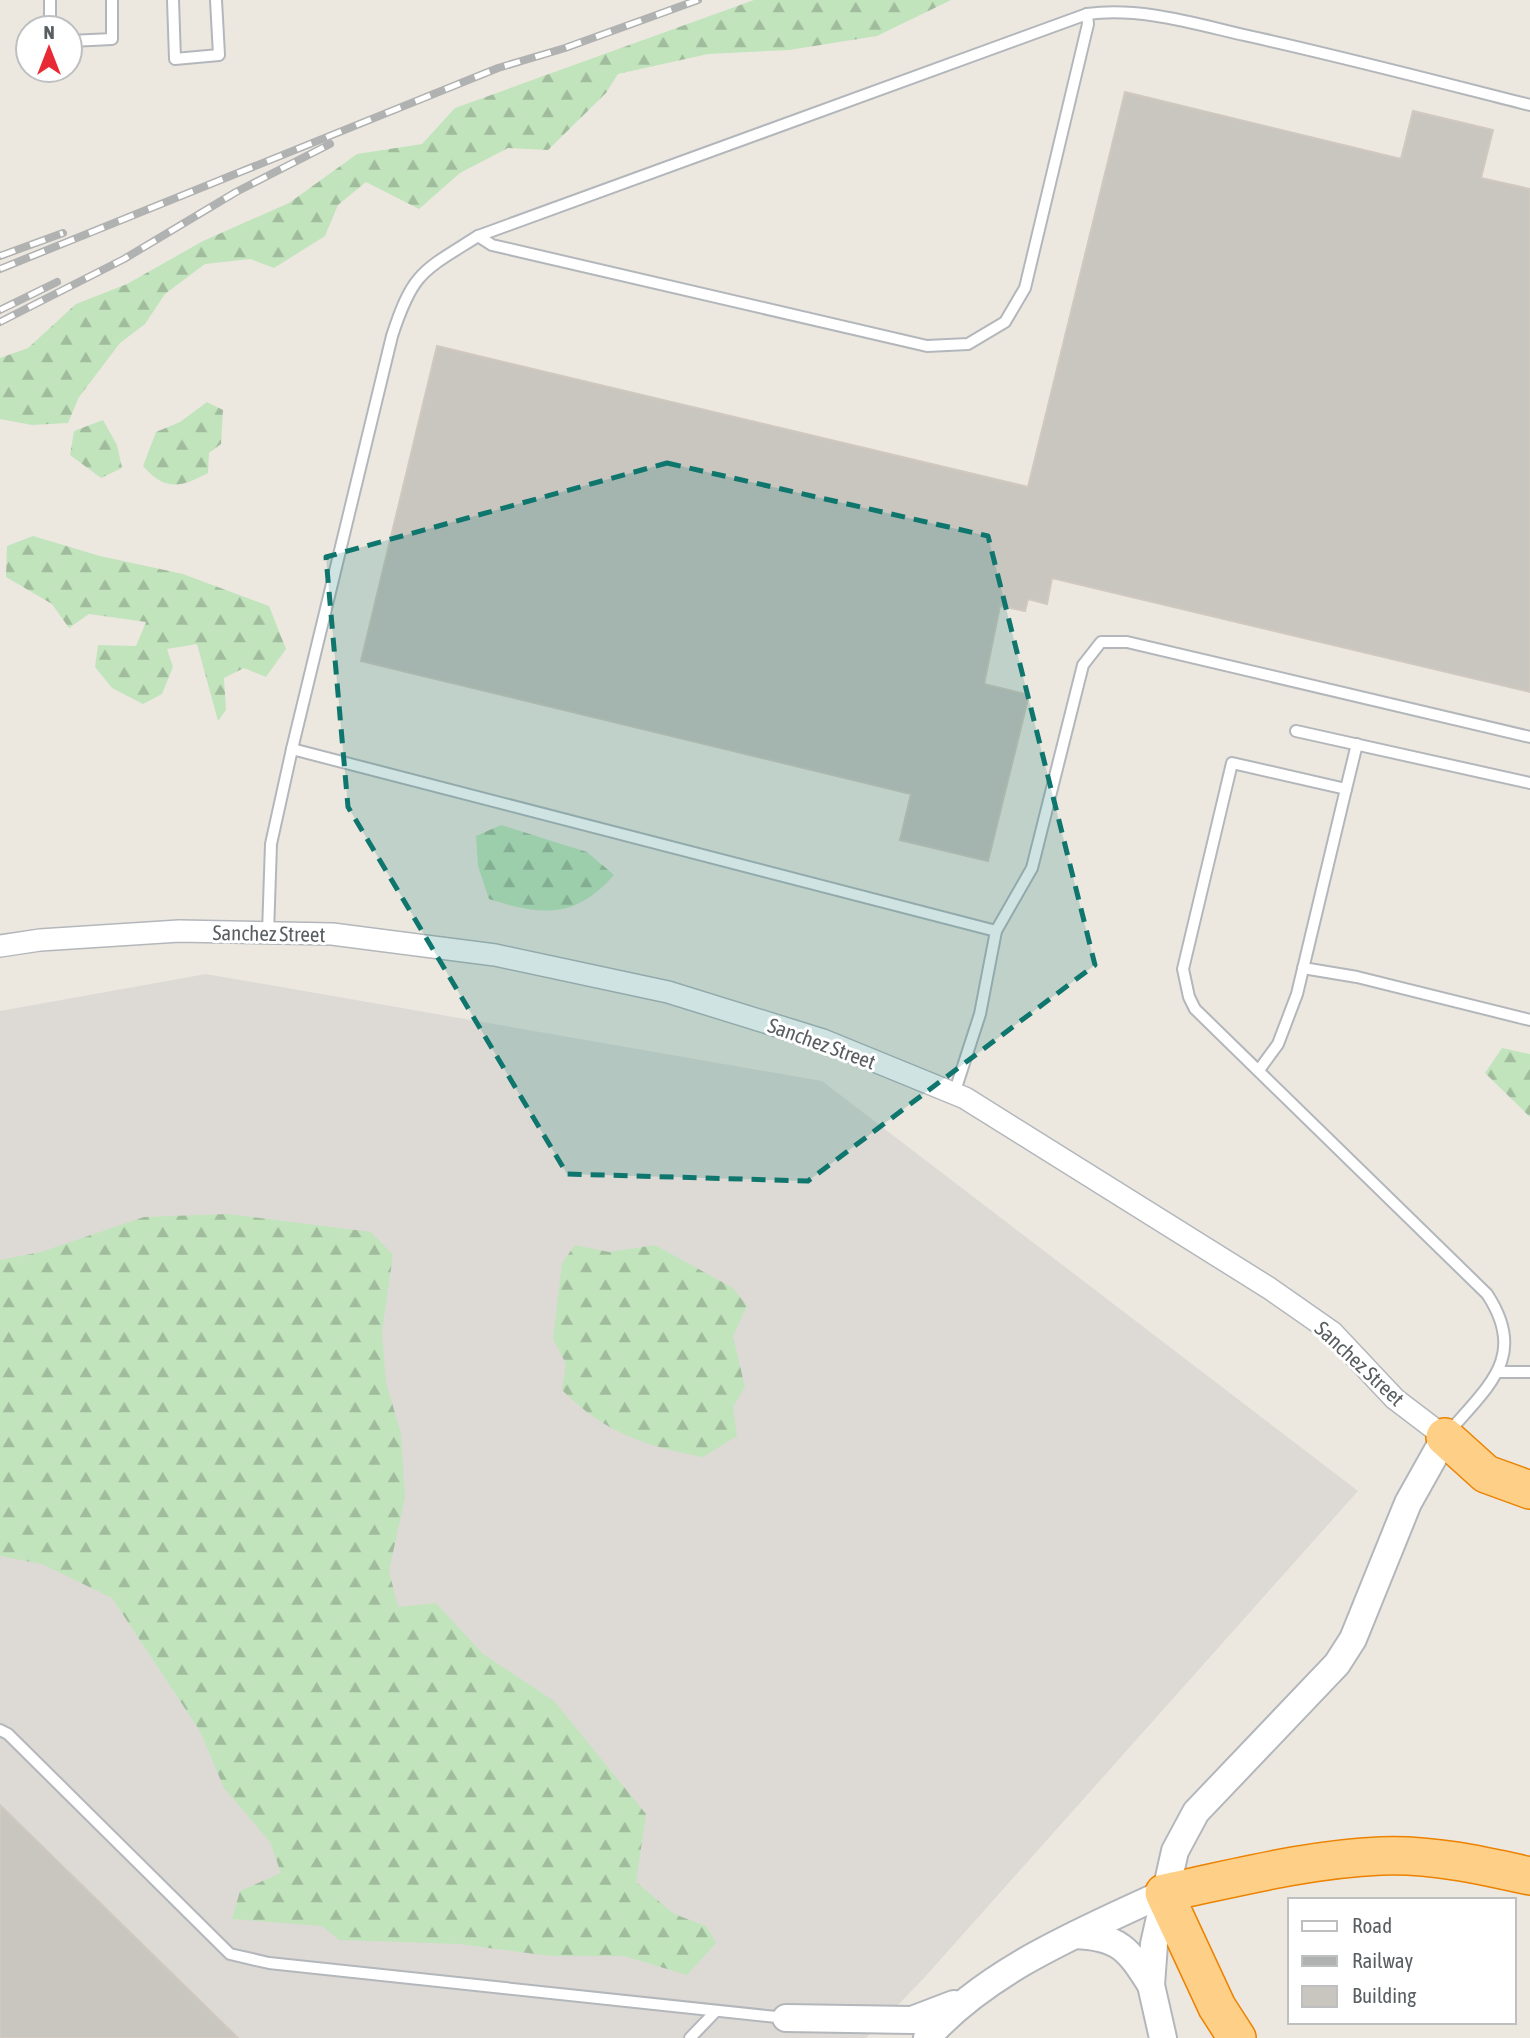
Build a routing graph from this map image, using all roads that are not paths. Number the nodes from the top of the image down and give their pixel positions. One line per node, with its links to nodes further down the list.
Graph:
1 (112, 0): 5 (lane)
2 (173, 0): 3 (lane)
3 (216, 0)
4 (1087, 14): 6 (lane); 7 (lane); 7 (lane)
5 (84, 41)
6 (1530, 105)
7 (478, 236): 11 (lane)
8 (1296, 731): 10 (lane)
9 (1530, 737): 14 (lane)
10 (1357, 744): 12 (lane); 13 (lane)
11 (292, 749): 14 (lane); 15 (lane)
12 (1530, 783)
13 (1346, 789): 17 (lane); 19 (lane)
14 (996, 931): 20 (lane)
15 (268, 933): 16 (street, Sanchez Street); 20 (street, Sanchez Street)
16 (0, 946)
17 (1303, 968): 18 (lane); 19 (lane)
18 (1530, 1020)
19 (1259, 1070): 21 (lane)
20 (954, 1094): 23 (street, Sanchez Street)
21 (1498, 1372): 22 (lane); 23 (lane)
22 (1530, 1373)
23 (1445, 1437): 24 (street, Sanchez Street); 25 (highway); 28 (street)
24 (1530, 1475)
25 (1530, 1490)
26 (0, 1730): 32 (lane)
27 (1530, 1876): 28 (highway)
28 (1164, 1893): 29 (street); 30 (street); 38 (highway)
29 (1075, 1935): 30 (street); 31 (street)
30 (1151, 1985): 37 (street)
31 (978, 1993): 33 (street); 36 (street)
32 (716, 2011): 33 (lane); 34 (lane)
33 (786, 2018): 35 (street)
34 (690, 2038)
35 (862, 2038)
36 (927, 2038)
37 (1163, 2038)
38 (1237, 2038)

